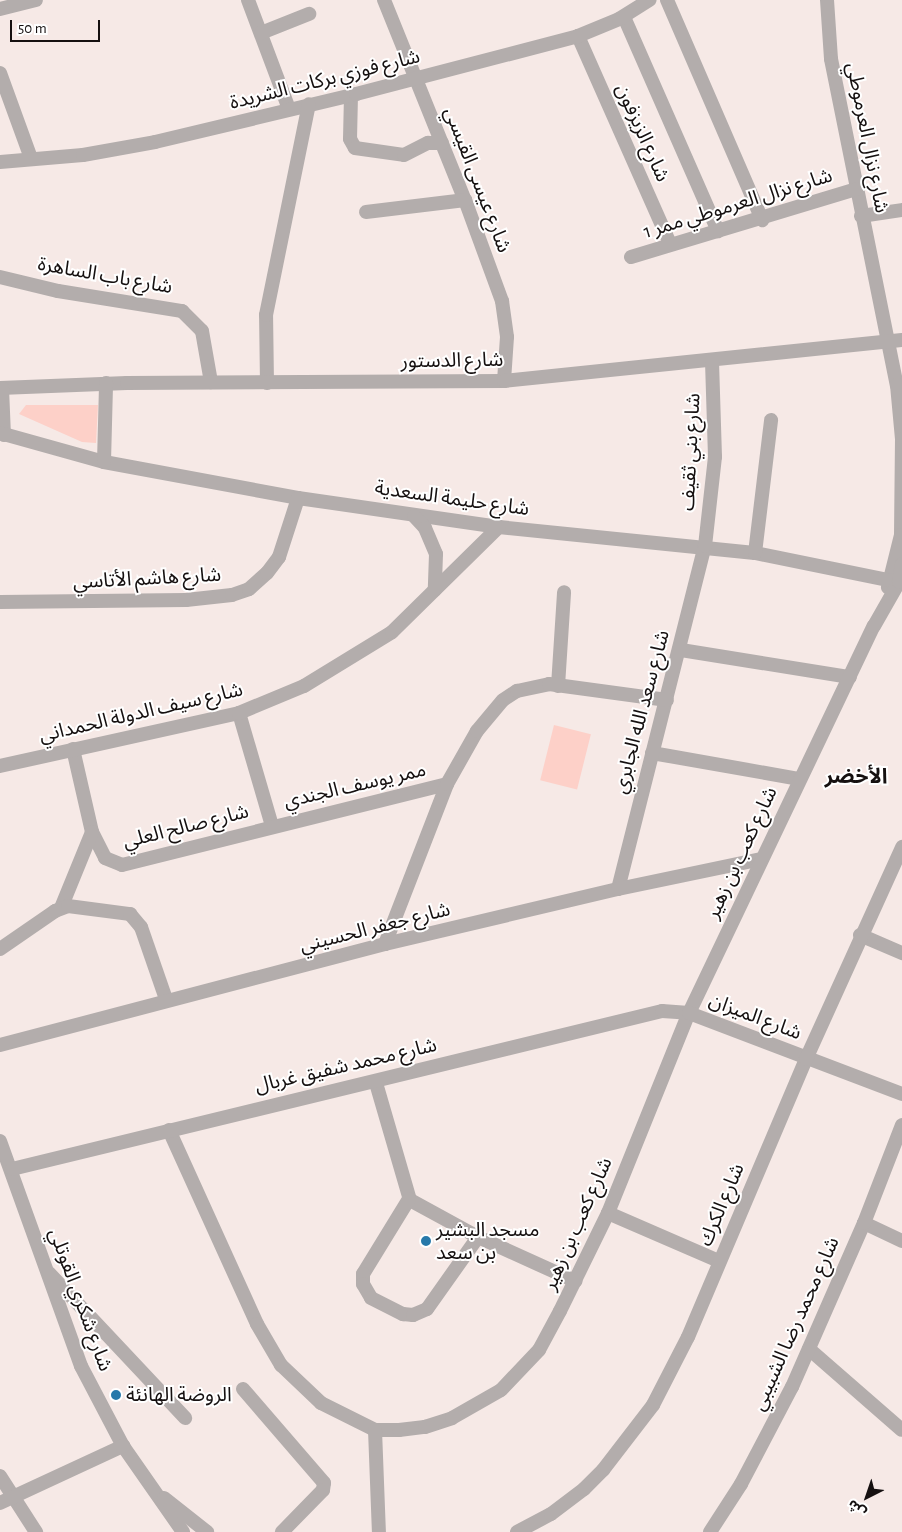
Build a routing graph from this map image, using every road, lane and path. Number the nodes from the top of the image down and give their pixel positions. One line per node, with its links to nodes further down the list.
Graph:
1 (36, 0): 7 (street)
2 (248, 0): 10 (street)
3 (384, 0): 13 (street, شارع عيسى القيسي)
4 (649, 0): 9 (street, شارع فوزي بركات الشريدة)
5 (667, 0): 25 (street)
6 (827, 0): 20 (street, شارع نزال العرموطي)
7 (0, 9)
8 (309, 14): 10 (street)
9 (624, 17): 11 (street, شارع فوزي بركات الشريدة); 26 (street)
10 (260, 33): 16 (street)
11 (578, 36): 13 (street, شارع فوزي بركات الشريدة); 27 (street, شارع الزيزفون)
12 (0, 73): 18 (street)
13 (415, 78): 14 (street, شارع فوزي بركات الشريدة); 17 (street, شارع عيسى القيسي)
14 (351, 95): 15 (street, شارع فوزي بركات الشريدة); 17 (street)
15 (309, 104): 16 (street, شارع فوزي بركات الشريدة); 36 (street)
16 (289, 109): 18 (street, شارع فوزي بركات الشريدة)
17 (442, 143): 21 (street, شارع عيسى القيسي)
18 (31, 158): 19 (street, شارع فوزي بركات الشريدة)
19 (0, 162)
20 (856, 189): 24 (street, شارع نزال العرموطي); 25 (street, شارع نزال العرموطي ممر 1)
21 (465, 200): 23 (street); 33 (street, شارع عيسى القيسي)
22 (902, 210): 24 (street)
23 (366, 212)
24 (861, 216): 31 (street, شارع نزال العرموطي)
25 (762, 220): 26 (street, شارع نزال العرموطي ممر 1)
26 (718, 231): 27 (street, شارع نزال العرموطي ممر 1)
27 (670, 244): 28 (street, شارع نزال العرموطي ممر 1)
28 (632, 257)
29 (0, 278): 34 (street, شارع باب الساهرة)
30 (902, 340): 31 (street, شارع الدستور)
31 (888, 341): 32 (street, شارع الدستور); 40 (street, شارع نزال العرموطي)
32 (712, 361): 33 (street, شارع الدستور); 46 (street, شارع بني ثقيف)
33 (504, 381): 36 (street, شارع الدستور)
34 (211, 382): 35 (street, شارع الدستور); 36 (street, شارع الدستور)
35 (106, 383): 37 (street, شارع الدستور); 41 (street)
36 (267, 383)
37 (1, 388): 39 (street)
38 (771, 420): 47 (street)
39 (2, 434): 41 (street, شارع حليمة السعدية)
40 (902, 439): 45 (street, شارع نزال العرموطي)
41 (104, 462): 42 (street, شارع حليمة السعدية)
42 (298, 498): 43 (street, شارع حليمة السعدية); 52 (street, شارع هاشم الأتاسي)
43 (414, 516): 44 (street, شارع حليمة السعدية); 50 (street)
44 (500, 527): 46 (street, شارع حليمة السعدية); 50 (street, شارع سيف الدولة الحمداني)
45 (901, 536): 49 (street, شارع نزال العرموطي)
46 (705, 546): 47 (street, شارع حليمة السعدية); 53 (street, شارع سعد الله الجابري)
47 (755, 553): 49 (street, شارع حليمة السعدية)
48 (902, 564): 49 (street)
49 (896, 582): 54 (street, شارع كعب بن زهير)
50 (435, 590): 57 (street, شارع سيف الدولة الحمداني)
51 (564, 592): 55 (street)
52 (0, 602)
53 (681, 650): 54 (street); 56 (street, شارع سعد الله الجابري)
54 (850, 677): 61 (street, شارع كعب بن زهير)
55 (558, 686): 56 (street); 62 (street)
56 (667, 700): 59 (street, شارع سعد الله الجابري)
57 (239, 713): 58 (street, شارع سيف الدولة الحمداني); 63 (street)
58 (73, 749): 60 (street, شارع سيف الدولة الحمداني); 64 (street, شارع صالح العلي)
59 (652, 753): 61 (street); 67 (street, شارع سعد الله الجابري)
60 (0, 766)
61 (800, 779): 66 (street, شارع كعب بن زهير)
62 (448, 784): 63 (street, ممر يوسف الجندي); 70 (street)
63 (272, 826): 64 (street, شارع صالح العلي)
64 (92, 832): 68 (street)
65 (902, 847): 69 (street, شارع الكرك)
66 (761, 859): 67 (street, شارع جعفر الحسيني); 74 (street, شارع كعب بن زهير)
67 (618, 888): 70 (street, شارع جعفر الحسيني)
68 (61, 908): 71 (street); 73 (street)
69 (860, 935): 72 (street); 76 (street, شارع الكرك)
70 (385, 944): 73 (street, شارع جعفر الحسيني)
71 (0, 949)
72 (902, 953)
73 (166, 999): 75 (street, شارع جعفر الحسيني)
74 (689, 1013): 76 (street, شارع الميزان); 77 (street, شارع محمد شفيق غربال); 84 (street, شارع كعب بن زهير)
75 (0, 1045)
76 (806, 1059): 78 (street); 88 (street, شارع الكرك)
77 (376, 1083): 80 (street, شارع محمد شفيق غربال); 83 (street)
78 (902, 1094)
79 (902, 1125): 85 (street, شارع محمد رضا الشبيبي)
80 (168, 1130): 82 (street, شارع محمد شفيق غربال); 94 (street, شارع كعب بن زهير)
81 (0, 1141): 82 (street, شارع شكري القوتلي)
82 (12, 1169): 89 (street, شارع شكري القوتلي)
83 (409, 1199): 86 (street); 86 (street)
84 (608, 1213): 88 (street); 90 (street, شارع كعب بن زهير)
85 (864, 1223): 87 (street); 91 (street, شارع محمد رضا الشبيبي)
86 (478, 1237): 90 (street)
87 (902, 1241)
88 (719, 1261): 105 (street, شارع الكرك)
89 (46, 1269): 93 (street); 96 (street, شارع شكري القوتلي)
90 (575, 1281): 94 (street, شارع كعب بن زهير)
91 (809, 1349): 95 (street); 106 (street, شارع محمد رضا الشبيبي)
92 (243, 1389): 103 (street)
93 (185, 1418)
94 (374, 1430): 104 (street)
95 (902, 1430)
96 (123, 1446): 98 (street, شارع شكري القوتلي); 99 (street)
97 (0, 1476): 99 (street)
98 (154, 1490): 101 (street, شارع شكري القوتلي); 102 (street, شارع شكري القوتلي)
99 (6, 1500): 100 (street)
100 (36, 1532)
101 (183, 1532)
102 (207, 1532)
103 (282, 1532)
104 (379, 1532)
105 (517, 1532)
106 (710, 1532)

